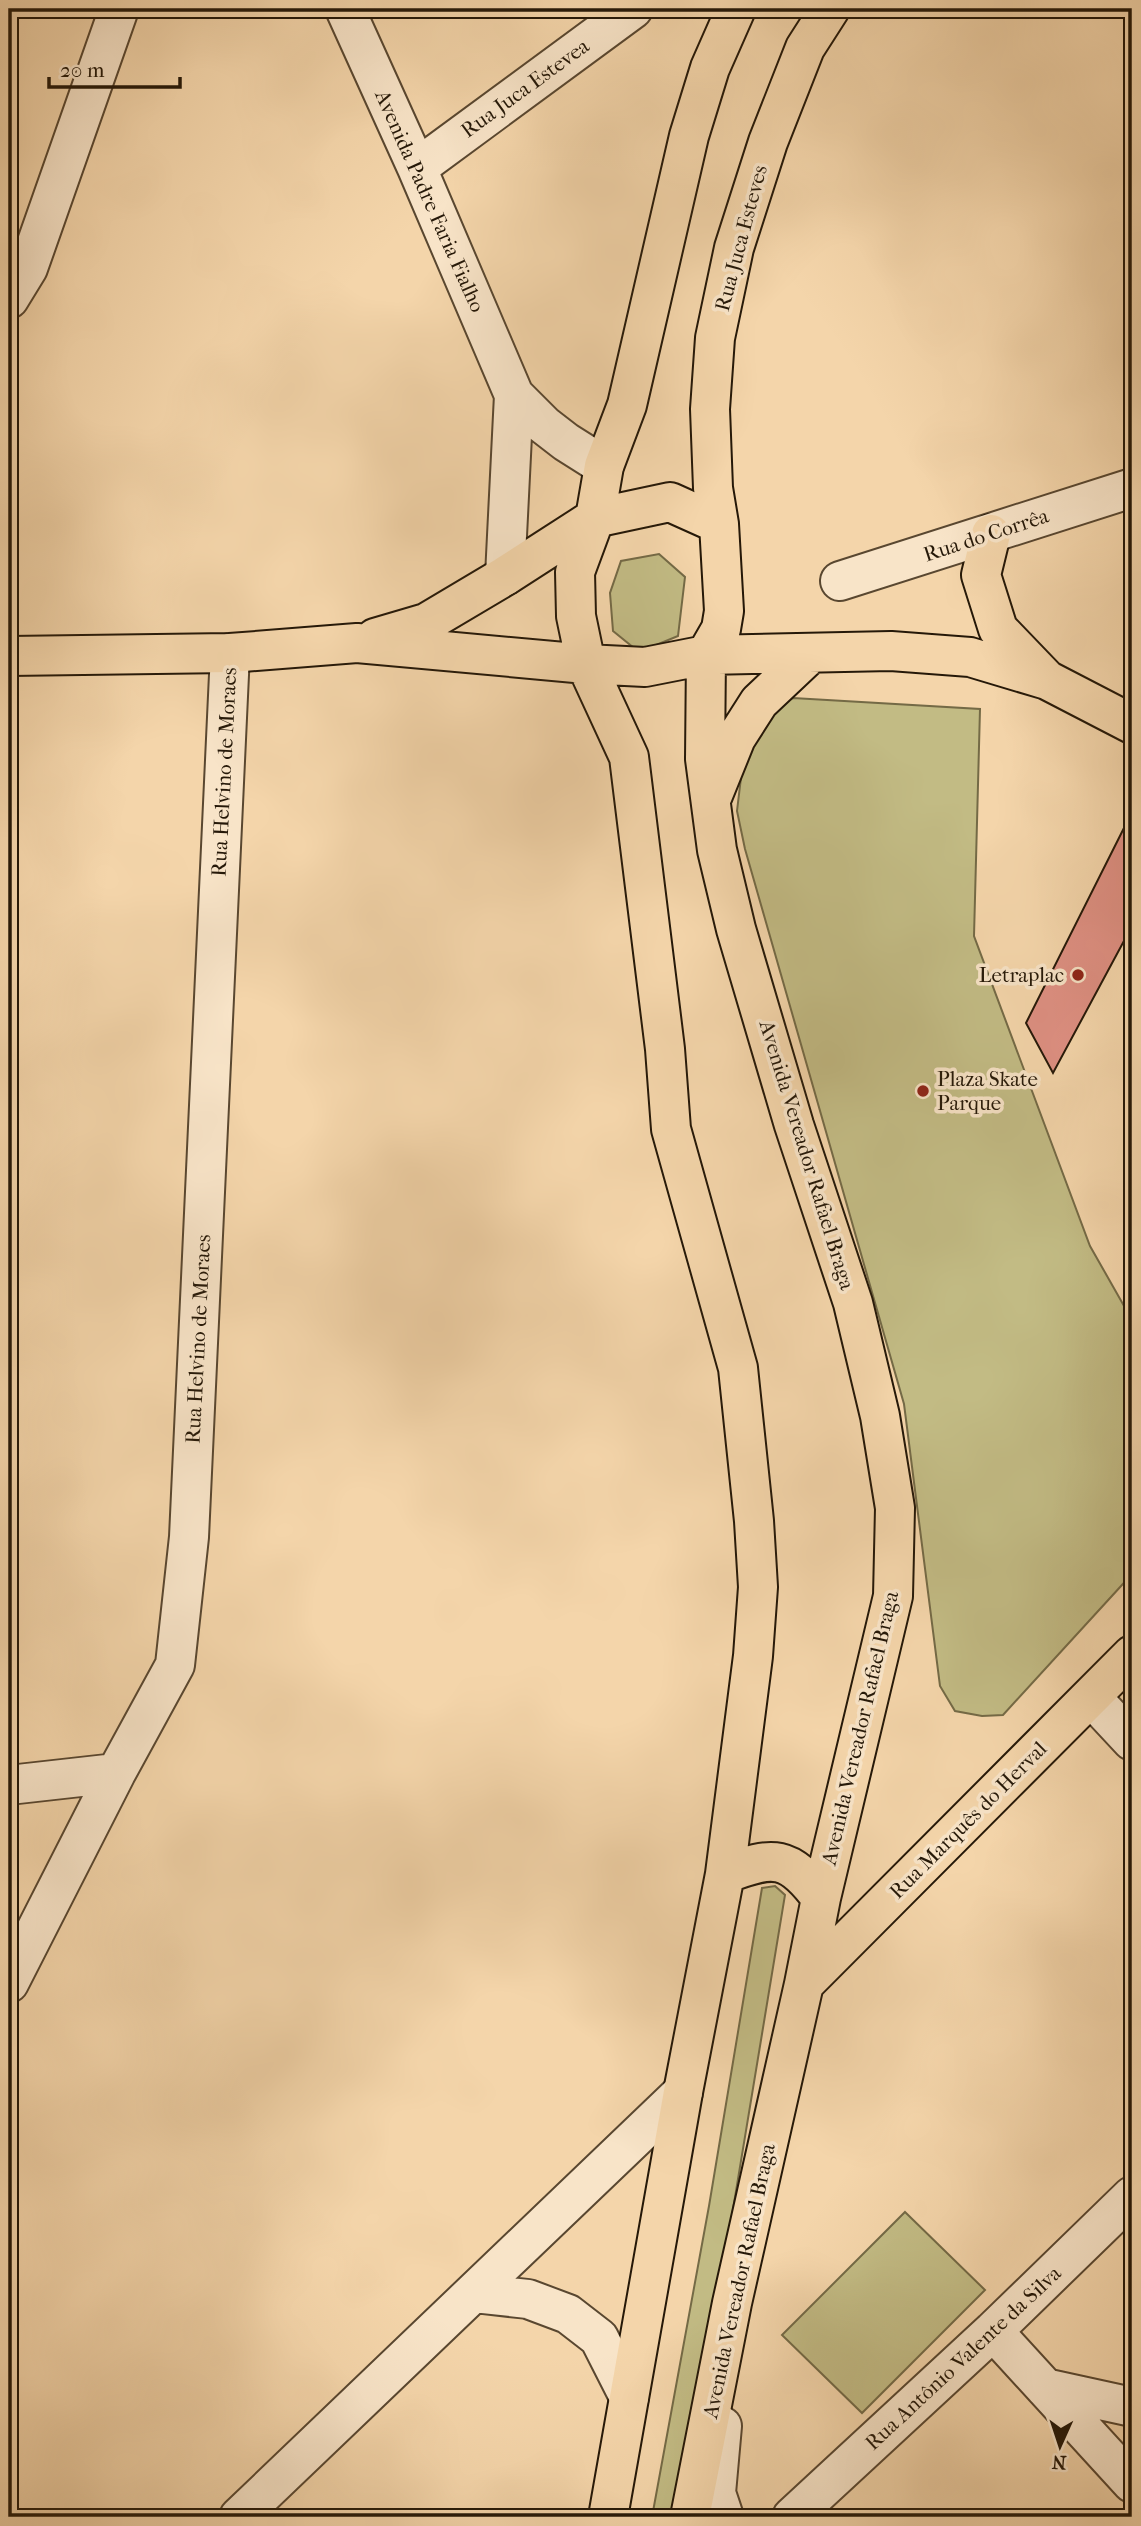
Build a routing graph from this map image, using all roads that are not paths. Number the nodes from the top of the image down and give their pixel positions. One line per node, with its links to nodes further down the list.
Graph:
1 (119, 9): 7 (street)
2 (345, 9): 6 (street, Avenida Padre Faria Fialho)
3 (633, 9): 6 (street, Rua Juca Estevea)
4 (830, 9): 12 (main road, Rua Juca Esteves)
5 (725, 18): 9 (main road)
6 (417, 167): 8 (street, Avenida Padre Faria Fialho)
7 (9, 299)
8 (514, 395): 9 (street, Avenida Padre Faria Fialho); 14 (street, Avenida Padre Faria Fialho)
9 (604, 466): 11 (main road)
10 (1132, 488): 13 (street, Rua do Corrêa)
11 (595, 518): 12 (main road); 14 (main road); 21 (main road)
12 (719, 524): 19 (main road, Rua Juca Esteves)
13 (991, 534): 15 (street, Rua do Corrêa); 22 (main road)
14 (505, 576): 16 (main road)
15 (840, 581)
16 (357, 643): 17 (main road); 21 (main road)
17 (230, 653): 20 (main road); 28 (street, Rua Helvino de Moraes)
18 (811, 653): 19 (main road); 22 (main road); 24 (main road)
19 (706, 655): 21 (main road); 24 (main road, Avenida Vereador Rafael Braga)
20 (9, 656)
21 (586, 664): 30 (main road)
22 (1047, 680): 23 (main road)
23 (1132, 724)
24 (711, 800): 31 (main road, Avenida Vereador Rafael Braga)
25 (1132, 1656): 26 (main road, Rua Marquês do Herval)
26 (1091, 1697): 27 (street); 33 (main road, Rua Marquês do Herval)
27 (1132, 1741)
28 (116, 1773): 29 (street); 32 (street, Rua Helvino de Moraes)
29 (9, 1785)
30 (725, 1874): 31 (main road); 34 (main road)
31 (821, 1898): 33 (main road, Avenida Vereador Rafael Braga)
32 (9, 1983)
33 (804, 1984): 37 (main road, Avenida Vereador Rafael Braga)
34 (683, 2092): 36 (street); 40 (main road)
35 (1132, 2196): 38 (street, Rua Antônio Valente da Silva)
36 (474, 2292): 40 (street); 43 (street)
37 (732, 2303): 45 (main road, Avenida Vereador Rafael Braga); 46 (street)
38 (993, 2331): 39 (street); 47 (street, Rua Antônio Valente da Silva)
39 (1045, 2388): 41 (street); 42 (street)
40 (629, 2397): 44 (main road)
41 (1132, 2407)
42 (1132, 2483)
43 (239, 2517)
44 (608, 2517)
45 (690, 2517)
46 (724, 2517)
47 (792, 2517)

